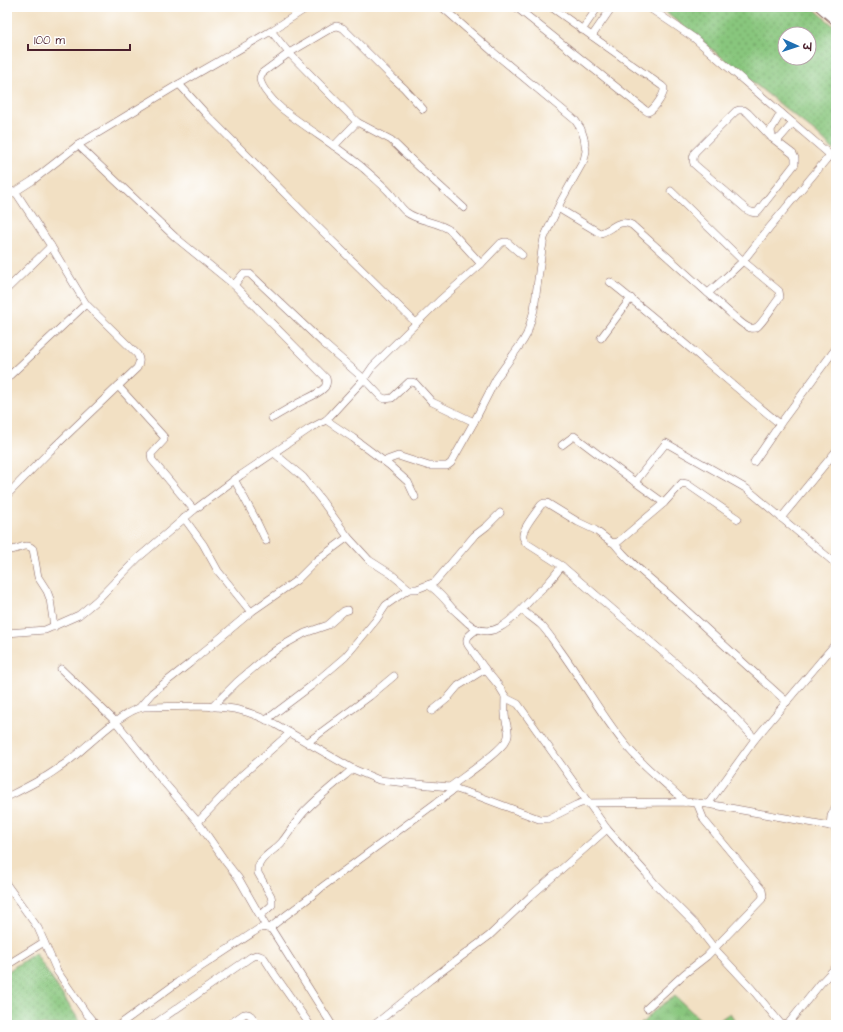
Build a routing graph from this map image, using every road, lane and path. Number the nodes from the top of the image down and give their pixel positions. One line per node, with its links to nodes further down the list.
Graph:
1 (442, 7): 27 (street)
2 (516, 7): 12 (street)
3 (551, 7): 10 (street)
4 (598, 7): 10 (street)
5 (612, 7): 12 (street)
6 (648, 7): 16 (street)
7 (821, 7): 9 (street)
8 (306, 8): 11 (street)
9 (836, 20)
10 (582, 30): 12 (street)
11 (271, 31): 13 (street); 14 (street)
12 (592, 36)
13 (289, 53): 15 (street); 17 (street); 21 (street)
14 (179, 84): 20 (street); 38 (street)
15 (423, 109)
16 (781, 113): 18 (street); 19 (street)
17 (357, 122): 21 (street); 26 (street)
18 (793, 123): 19 (street); 22 (street)
19 (772, 138): 19 (street)
20 (78, 145): 23 (street); 33 (street)
21 (334, 146): 31 (street)
22 (833, 158): 30 (street)
23 (15, 191): 25 (street); 28 (street)
24 (671, 191): 30 (street)
25 (7, 197)
26 (464, 208)
27 (558, 208): 35 (street); 46 (street)
28 (51, 246): 34 (street); 37 (street)
29 (522, 255): 31 (street)
30 (743, 261): 35 (street); 35 (street)
31 (480, 264): 38 (street)
32 (610, 282): 36 (street)
33 (234, 285): 42 (street); 44 (street)
34 (7, 289)
35 (708, 293)
36 (631, 298): 39 (street); 47 (street)
37 (86, 304): 41 (street); 43 (street)
38 (416, 322): 42 (street)
39 (601, 338)
40 (836, 348): 47 (street)
41 (7, 378)
42 (364, 379): 45 (street); 46 (street)
43 (118, 386): 55 (street); 58 (street)
44 (272, 418)
45 (326, 420): 50 (street); 51 (street)
46 (474, 422): 51 (street)
47 (780, 424): 52 (street)
48 (562, 445): 54 (street)
49 (836, 451): 61 (street)
50 (274, 453): 53 (street); 63 (street)
51 (384, 461): 56 (street)
52 (754, 462)
53 (234, 480): 58 (street); 64 (street)
54 (635, 482): 57 (street); 61 (street)
55 (7, 495)
56 (415, 497)
57 (664, 503): 62 (street); 65 (street)
58 (194, 510): 60 (street)
59 (500, 513): 69 (street)
60 (184, 518): 73 (street); 74 (street)
61 (781, 518): 67 (street)
62 (738, 519)
63 (348, 537): 70 (street); 73 (street)
64 (266, 542)
65 (614, 543): 68 (street); 82 (street)
66 (7, 550): 74 (street)
67 (836, 564)
68 (562, 566): 72 (street); 89 (street)
69 (428, 585): 70 (street); 75 (street)
70 (408, 589): 86 (street)
71 (348, 610): 83 (street)
72 (522, 610): 75 (street); 95 (street)
73 (251, 612): 84 (street)
74 (54, 626): 76 (street)
75 (477, 629): 79 (street)
76 (7, 633)
77 (836, 643): 82 (street)
78 (61, 669): 87 (street)
79 (485, 669): 81 (street); 85 (street)
80 (394, 676): 90 (street)
81 (505, 696): 92 (street); 94 (street)
82 (787, 702): 89 (street)
83 (212, 707): 84 (street); 86 (street)
84 (138, 708): 87 (street)
85 (432, 711)
86 (266, 720): 88 (street)
87 (116, 722): 93 (street); 99 (street)
88 (290, 732): 90 (street); 99 (street)
89 (755, 739): 97 (street)
90 (308, 742): 91 (street)
91 (354, 769): 92 (street); 103 (street)
92 (453, 787): 94 (street); 104 (street)
93 (7, 797)
94 (588, 802): 95 (street); 101 (street)
95 (685, 802): 96 (street)
96 (697, 803): 97 (street); 106 (street)
97 (708, 804): 100 (street)
98 (836, 806): 100 (street)
99 (198, 822): 103 (street)
100 (833, 827)
101 (606, 829): 106 (street); 117 (street)
102 (7, 885): 105 (street)
103 (261, 915): 104 (street)
104 (269, 928): 111 (street); 116 (street)
105 (44, 942): 107 (street); 110 (street)
106 (714, 948): 109 (street); 118 (street)
107 (7, 965)
108 (836, 967): 118 (street)
109 (647, 1008)
110 (96, 1025)
111 (119, 1025)
112 (153, 1025): 115 (street)
113 (228, 1025): 114 (street)
114 (258, 1025)
115 (310, 1025)
116 (332, 1025)
117 (374, 1025)
118 (783, 1025)

